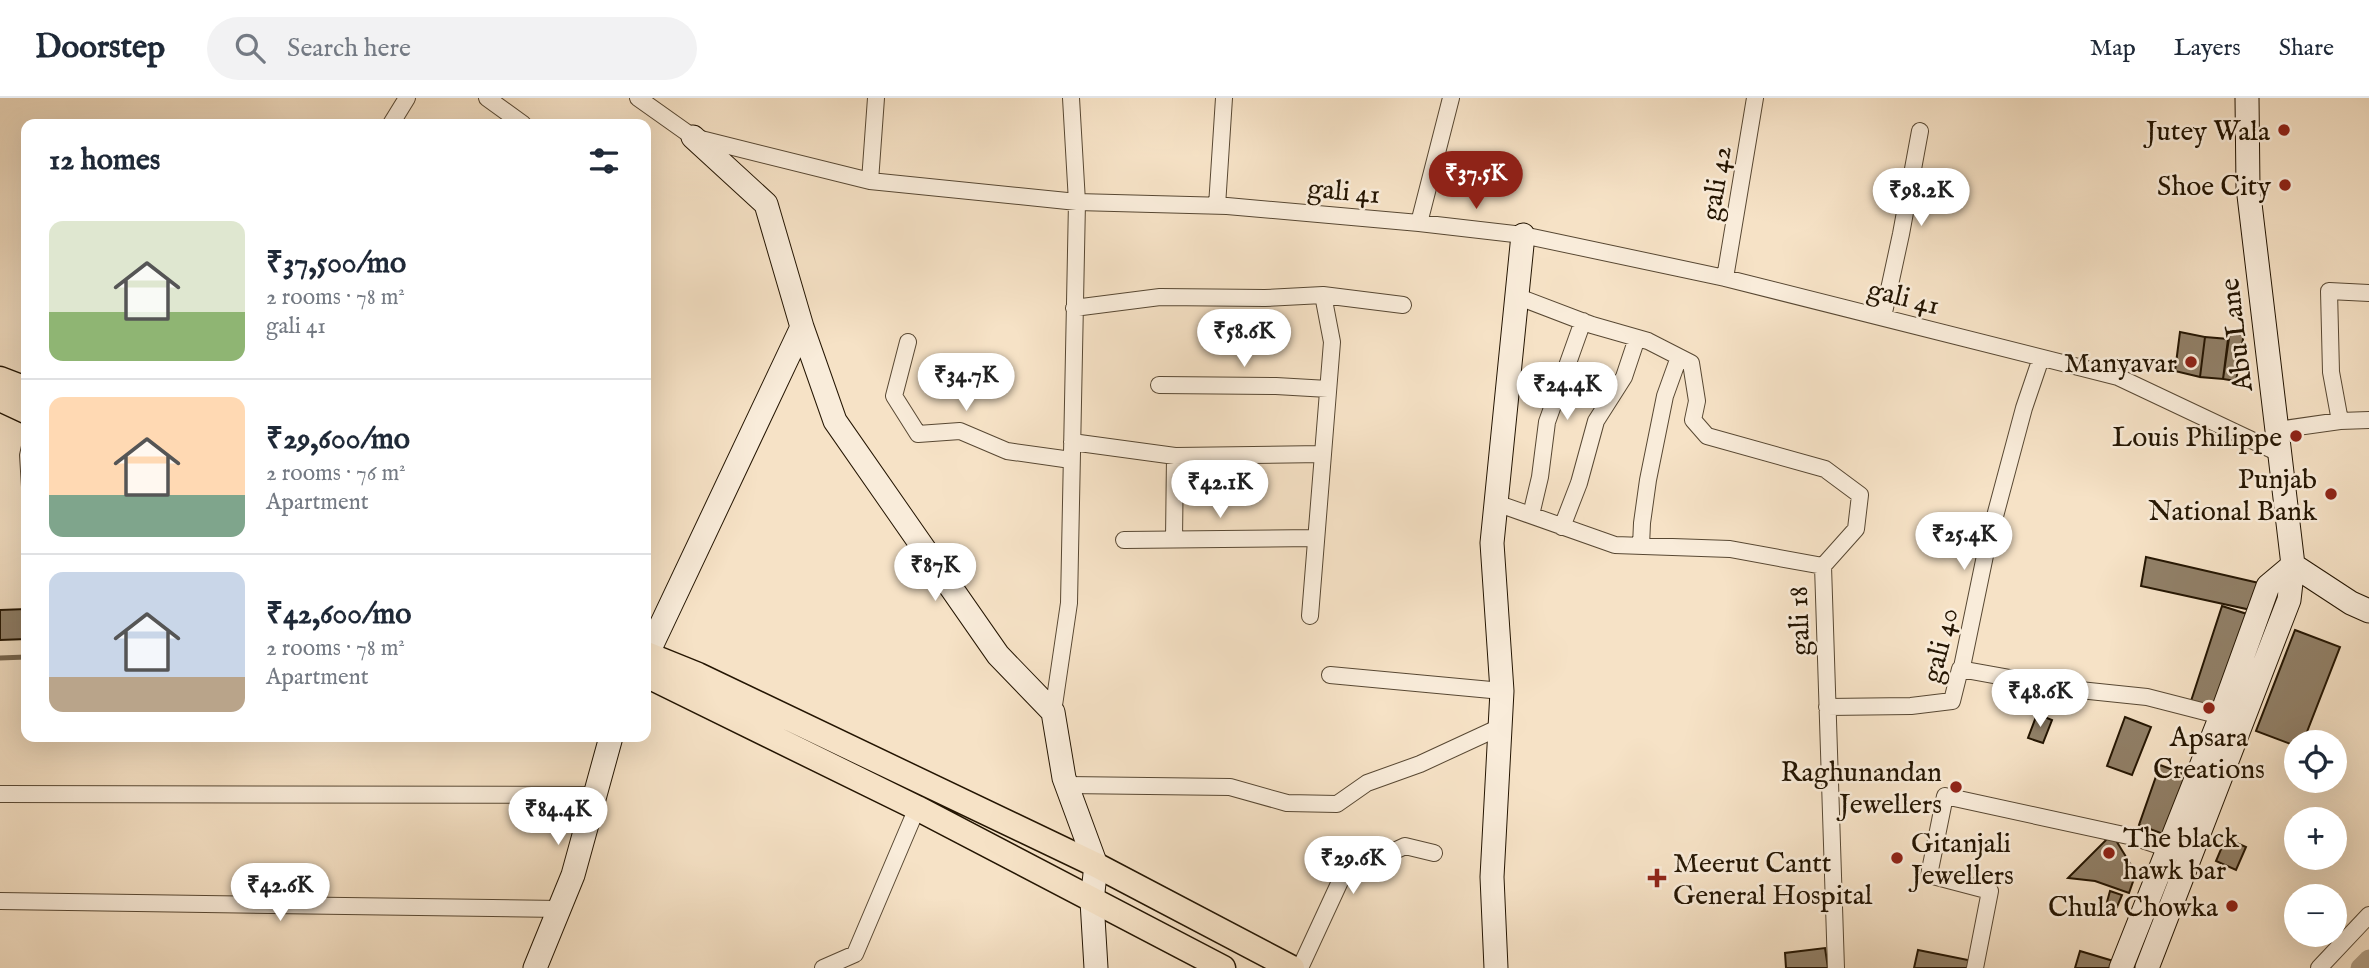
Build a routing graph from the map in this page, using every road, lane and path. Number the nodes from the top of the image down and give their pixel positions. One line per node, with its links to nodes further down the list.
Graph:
1 (407, 98): 10 (street)
2 (487, 98): 11 (street)
3 (638, 98): 13 (street, gali 41)
4 (876, 98): 14 (street)
5 (1072, 98): 15 (street)
6 (1224, 98): 16 (street)
7 (1451, 98): 17 (street)
8 (1755, 98): 19 (street, gali 42)
9 (2247, 98): 40 (street, Abu Lane)
10 (394, 119)
11 (516, 119)
12 (1920, 131): 25 (street)
13 (693, 137): 14 (street, gali 41); 27 (street)
14 (870, 181): 15 (street, gali 41)
15 (1076, 202): 16 (street, gali 41); 24 (street)
16 (1217, 206): 17 (street, gali 41)
17 (1419, 223): 18 (street, gali 41)
18 (1523, 235): 19 (street, gali 41); 22 (street)
19 (1725, 278): 25 (street, gali 41)
20 (2369, 293): 39 (street)
21 (1323, 295): 23 (street); 24 (street); 35 (street)
22 (1516, 296): 26 (street); 46 (street)
23 (1403, 305)
24 (1074, 308): 41 (street)
25 (1883, 317): 31 (street, gali 41)
26 (1583, 321): 28 (street); 47 (street)
27 (802, 327): 57 (street); 64 (street)
28 (1637, 338): 30 (street); 48 (street)
29 (908, 342): 45 (street)
30 (1679, 356): 52 (street); 54 (street)
31 (2041, 358): 43 (street, gali 41); 59 (street, gali 40)
32 (0, 379): 34 (main road)
33 (1158, 385): 35 (street)
34 (21, 388)
35 (1328, 389): 42 (street)
36 (0, 399): 37 (main road)
37 (21, 409)
38 (2369, 419): 39 (street)
39 (2340, 421): 40 (street)
40 (2277, 430): 43 (street, Abu Lane)
41 (1072, 442): 44 (street); 45 (street)
42 (1323, 454): 44 (street); 49 (street)
43 (2281, 454): 53 (street, Abu Lane)
44 (1175, 456): 50 (street)
45 (1071, 460): 64 (street)
46 (1496, 503): 47 (street, gali 18); 62 (street)
47 (1531, 515): 48 (street, gali 18)
48 (1562, 527): 52 (street, gali 18)
49 (1316, 538): 50 (street); 56 (street)
50 (1174, 539): 51 (street)
51 (1124, 540)
52 (1641, 546): 54 (street, gali 18)
53 (2293, 565): 55 (street); 65 (street); 74 (street, Abu Lane)
54 (1823, 566): 63 (street, gali 18)
55 (2369, 611)
56 (1310, 616)
57 (651, 644)
58 (651, 657): 75 (main road)
59 (1960, 669): 63 (street, gali 40); 65 (street)
60 (1330, 676): 62 (street)
61 (651, 677): 71 (main road)
62 (1502, 691): 66 (street)
63 (1827, 707): 87 (street, gali 18)
64 (1053, 712): 68 (street)
65 (2221, 716): 72 (street)
66 (1500, 727): 68 (street); 86 (street)
67 (610, 742): 70 (street)
68 (1066, 785): 75 (street)
69 (0, 794): 70 (street)
70 (596, 795): 78 (street)
71 (917, 808): 77 (main road); 81 (street)
72 (2168, 848): 74 (street); 88 (street); 89 (street)
73 (1434, 853): 85 (street)
74 (2190, 857): 90 (street, Abu Lane)
75 (1096, 865): 77 (street); 84 (main road)
76 (0, 901): 78 (street)
77 (1092, 901): 82 (street); 83 (main road)
78 (560, 909): 80 (street)
79 (2369, 915): 91 (street)
80 (535, 968)
81 (822, 968)
82 (1096, 968)
83 (1223, 968)
84 (1292, 968)
85 (1300, 968)
86 (1496, 968)
87 (1836, 968)
88 (1975, 968)
89 (2121, 968)
90 (2147, 968)
91 (2319, 968)

